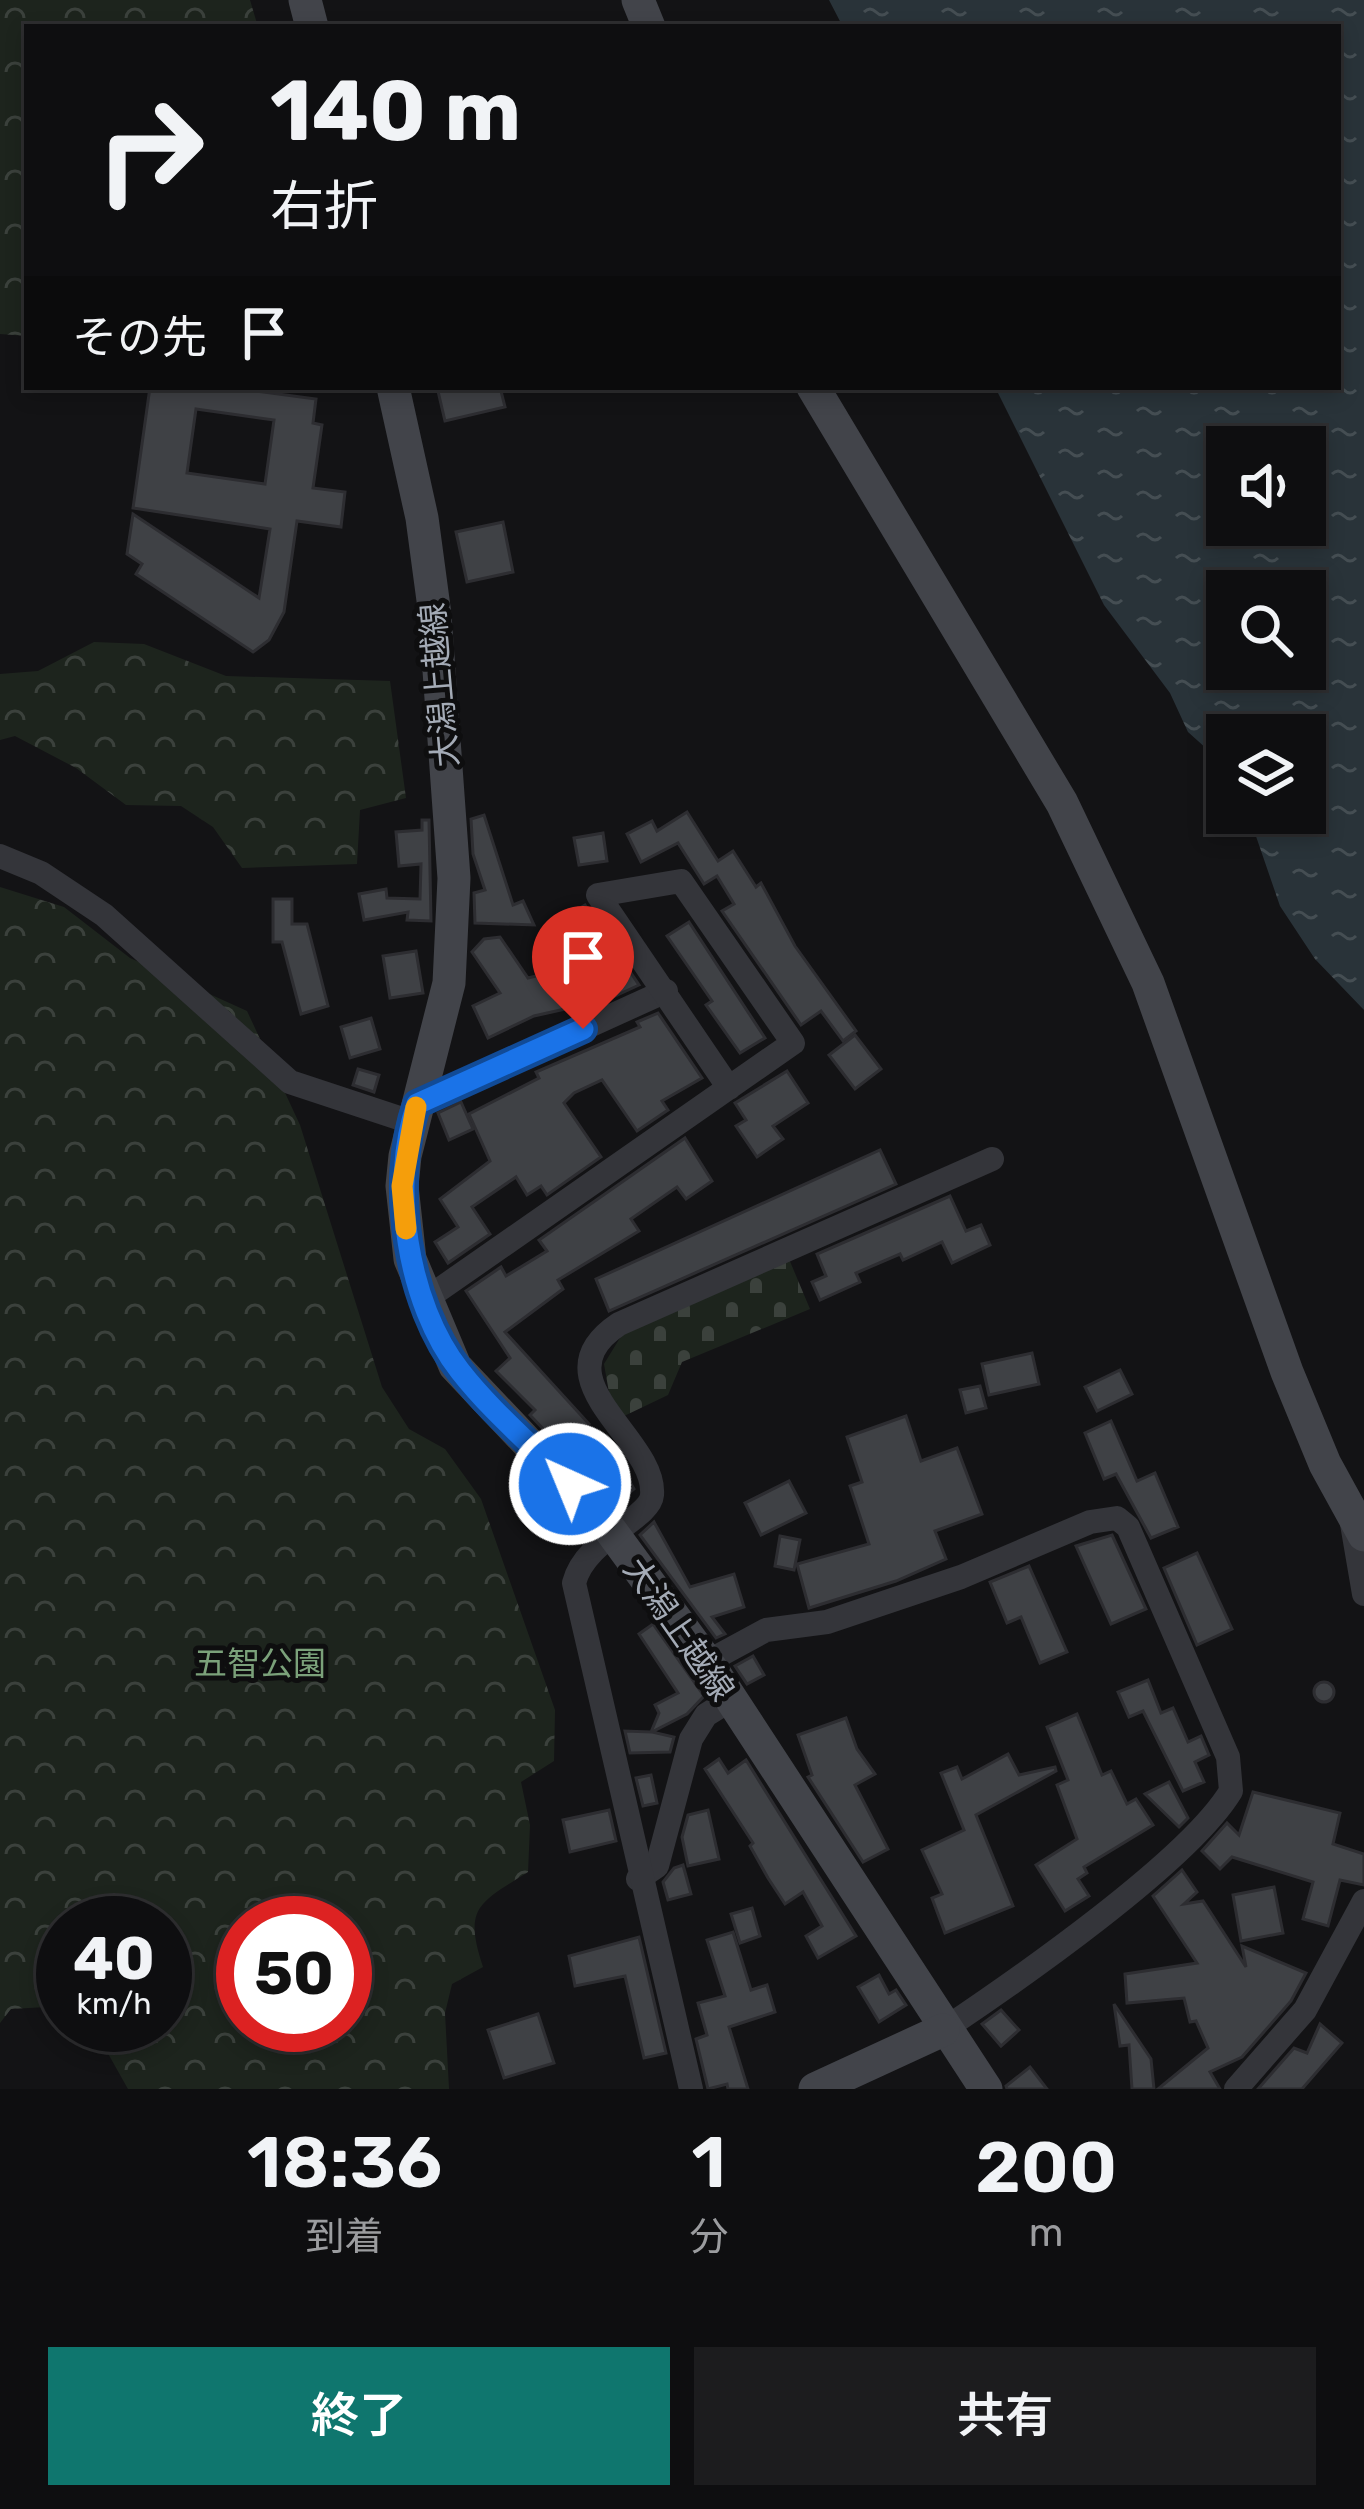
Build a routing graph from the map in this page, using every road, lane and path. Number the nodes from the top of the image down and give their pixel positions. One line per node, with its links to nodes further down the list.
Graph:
1 (395, 390): 6 (main road, 大潟上越線)
2 (815, 390): 9 (main road)
3 (0, 856): 6 (street)
4 (666, 991): 5 (street); 5 (street); 6 (street)
5 (729, 1088): 8 (street)
6 (414, 1113): 8 (main road, 大潟上越線)
7 (992, 1159): 10 (street)
8 (426, 1299): 10 (main road, 大潟上越線)
9 (1357, 1525): 11 (street)
10 (611, 1531): 12 (main road, 大潟上越線); 14 (street)
11 (1364, 1594)
12 (706, 1663): 13 (main road, 大潟上越線); 16 (street)
13 (730, 1700): 14 (street); 16 (main road, 大潟上越線)
14 (638, 1879): 17 (street)
15 (1364, 1904): 20 (street)
16 (943, 2030): 18 (main road); 19 (main road, 大潟上越線)
17 (691, 2089)
18 (814, 2089)
19 (986, 2089)
20 (1236, 2089)

